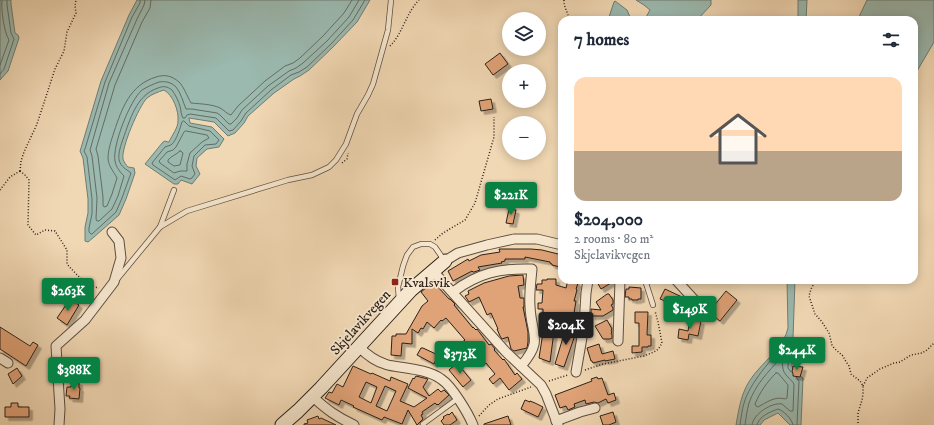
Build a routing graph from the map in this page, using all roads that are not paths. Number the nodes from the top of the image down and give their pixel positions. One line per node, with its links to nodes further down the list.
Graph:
1 (391, 0): 3 (lane)
2 (174, 190): 3 (lane)
3 (160, 228): 12 (lane)
4 (112, 232): 12 (street)
5 (558, 244): 6 (street, Skjelavikvegen)
6 (445, 262): 7 (main road, Skjelavikvegen); 14 (lane)
7 (433, 271): 13 (street); 14 (main road, Skjelavikvegen)
8 (587, 284): 20 (street)
9 (620, 284): 17 (street)
10 (647, 284): 15 (lane)
11 (680, 284): 16 (street)
12 (112, 286): 27 (street)
13 (453, 292): 19 (street); 19 (street)
14 (399, 304): 18 (main road, Skjelavikvegen)
15 (653, 305)
16 (699, 305)
17 (618, 341)
18 (359, 347): 21 (main road, Skjelavikvegen); 22 (street)
19 (520, 366): 24 (street)
20 (576, 372)
21 (313, 397): 28 (main road, Skjelavikvegen); 29 (street)
22 (457, 399): 25 (lane); 26 (street)
23 (595, 408): 24 (street)
24 (557, 423)
25 (423, 424)
26 (472, 424)
27 (59, 425)
28 (282, 425)
29 (354, 425)

